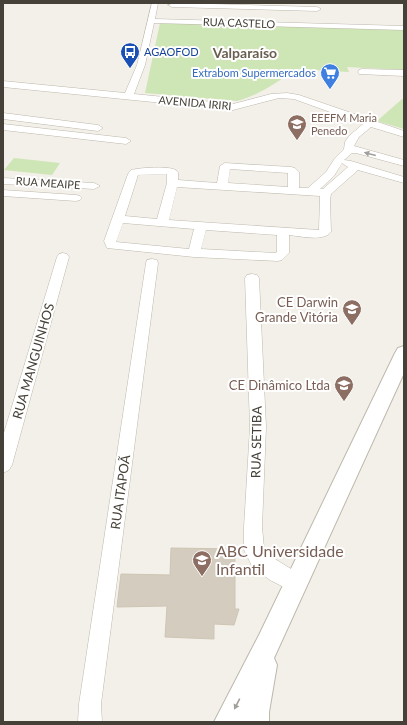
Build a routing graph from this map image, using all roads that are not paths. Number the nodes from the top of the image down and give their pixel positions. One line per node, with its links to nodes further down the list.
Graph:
1 (155, 3): 5 (street)
2 (172, 5): 3 (street)
3 (247, 5): 4 (street)
4 (317, 8)
5 (151, 21): 6 (street, RUA CASTELO); 10 (street)
6 (404, 28)
7 (362, 72): 8 (street)
8 (404, 73)
9 (3, 84): 10 (street, AVENIDA IRIRI)
10 (128, 97): 12 (street, AVENIDA IRIRI)
11 (3, 116): 14 (street)
12 (370, 123): 15 (street, AVENIDA IRIRI); 17 (street)
13 (3, 127): 16 (street)
14 (98, 128)
15 (404, 134)
16 (126, 141)
17 (349, 150): 18 (street); 19 (street, one-way to 17)
18 (339, 160): 20 (street); 27 (street)
19 (404, 163)
20 (356, 166): 22 (street); 29 (street)
21 (3, 180): 24 (street, RUA MEAIPE)
22 (404, 180)
23 (172, 184): 25 (street); 31 (street); 32 (street)
24 (94, 186)
25 (222, 186): 26 (street); 26 (street)
26 (293, 191): 27 (street)
27 (311, 192): 29 (street)
28 (3, 193): 30 (street)
29 (326, 193): 34 (street)
30 (76, 198)
31 (118, 220): 32 (street); 35 (street)
32 (162, 223): 33 (street)
33 (201, 225): 34 (street); 35 (street)
34 (283, 231): 35 (street)
35 (194, 253)
36 (63, 257): 40 (street, RUA MANGUINHOS)
37 (152, 263): 43 (street, RUA ITAPOÃ)
38 (252, 278): 41 (street, RUA SETIBA)
39 (404, 353): 41 (street)
40 (3, 465)
41 (297, 584): 42 (street)
42 (268, 644): 44 (street, one-way to 44); 45 (street)
43 (90, 722)
44 (228, 722)
45 (255, 722)

